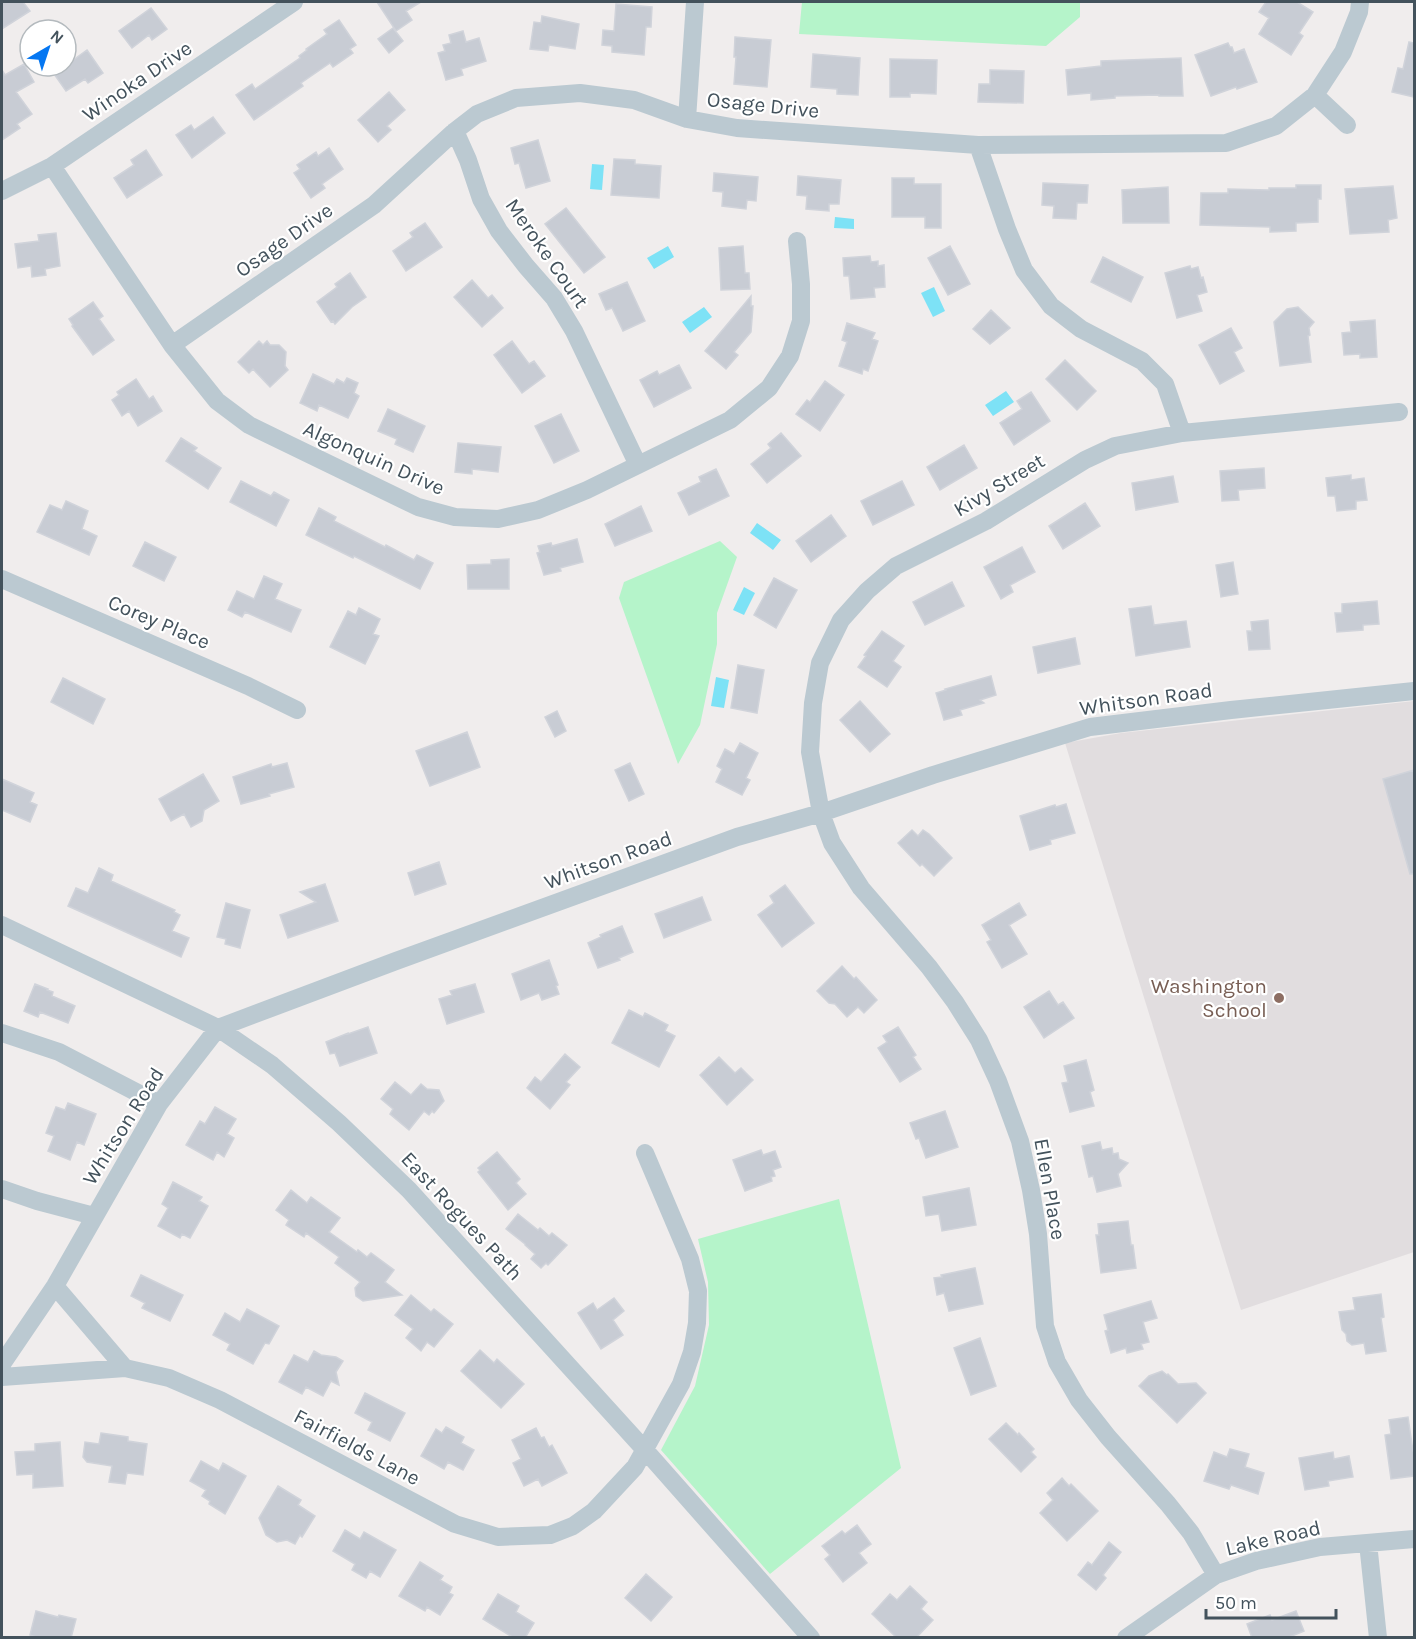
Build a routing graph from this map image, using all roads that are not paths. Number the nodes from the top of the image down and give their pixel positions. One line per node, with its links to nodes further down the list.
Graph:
1 (294, 2): 9 (street, Winoka Drive)
2 (695, 2): 5 (street)
3 (1360, 2): 4 (street, Osage Drive)
4 (1315, 95): 6 (street); 8 (street, Osage Drive)
5 (687, 119): 7 (street, Osage Drive); 8 (street, Osage Drive)
6 (1347, 125)
7 (455, 131): 12 (street, Osage Drive); 15 (street, Meroke Court)
8 (978, 145): 14 (street)
9 (52, 166): 10 (street, Winoka Drive); 12 (street, Algonquin Drive)
10 (2, 191)
11 (797, 241): 15 (street, Algonquin Drive)
12 (172, 345): 15 (street, Algonquin Drive)
13 (1399, 412): 14 (street, Kivy Street)
14 (1182, 433): 19 (street, Kivy Street)
15 (638, 465)
16 (2, 579): 18 (street, Corey Place)
17 (1414, 691): 19 (street, Whitson Road)
18 (297, 710)
19 (821, 813): 21 (street, Whitson Road); 34 (street, Ellen Place)
20 (2, 925): 21 (street, East Rogues Path)
21 (218, 1028): 23 (street, Whitson Road); 31 (street, East Rogues Path)
22 (2, 1033): 23 (street)
23 (159, 1104): 26 (street, Whitson Road)
24 (645, 1153): 31 (street, Fairfields Lane)
25 (2, 1190): 26 (street)
26 (94, 1216): 27 (street, Whitson Road)
27 (55, 1286): 28 (street, Whitson Road); 29 (street)
28 (2, 1364)
29 (125, 1368): 30 (street); 31 (street, Fairfields Lane)
30 (2, 1377)
31 (645, 1450): 35 (street, East Rogues Path)
32 (1414, 1539): 33 (street, Lake Road)
33 (1368, 1543): 34 (street, Lake Road); 37 (street)
34 (1216, 1575): 36 (street, Lake Road)
35 (811, 1638)
36 (1126, 1638)
37 (1378, 1638)

